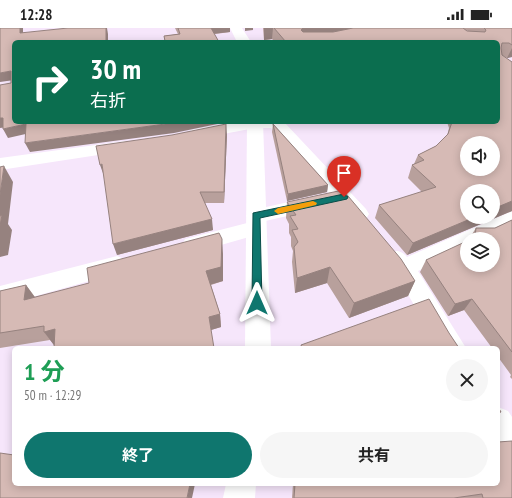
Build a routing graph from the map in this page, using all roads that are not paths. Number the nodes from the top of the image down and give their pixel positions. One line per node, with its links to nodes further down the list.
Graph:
1 (236, 28): 2 (street)
2 (243, 40)
3 (250, 124): 6 (street)
4 (255, 124): 11 (street)
5 (277, 124): 9 (street)
6 (181, 137)
7 (142, 143): 8 (street)
8 (0, 164)
9 (344, 197): 11 (street); 12 (street)
10 (512, 218): 16 (street)
11 (256, 222): 14 (street); 18 (street)
12 (369, 226)
13 (384, 244): 16 (street)
14 (173, 250)
15 (136, 260): 17 (street)
16 (404, 268): 19 (street)
17 (0, 296)
18 (258, 346)
19 (451, 346)
20 (500, 425): 21 (street)
21 (512, 431)
22 (241, 486): 23 (street)
23 (239, 498)

